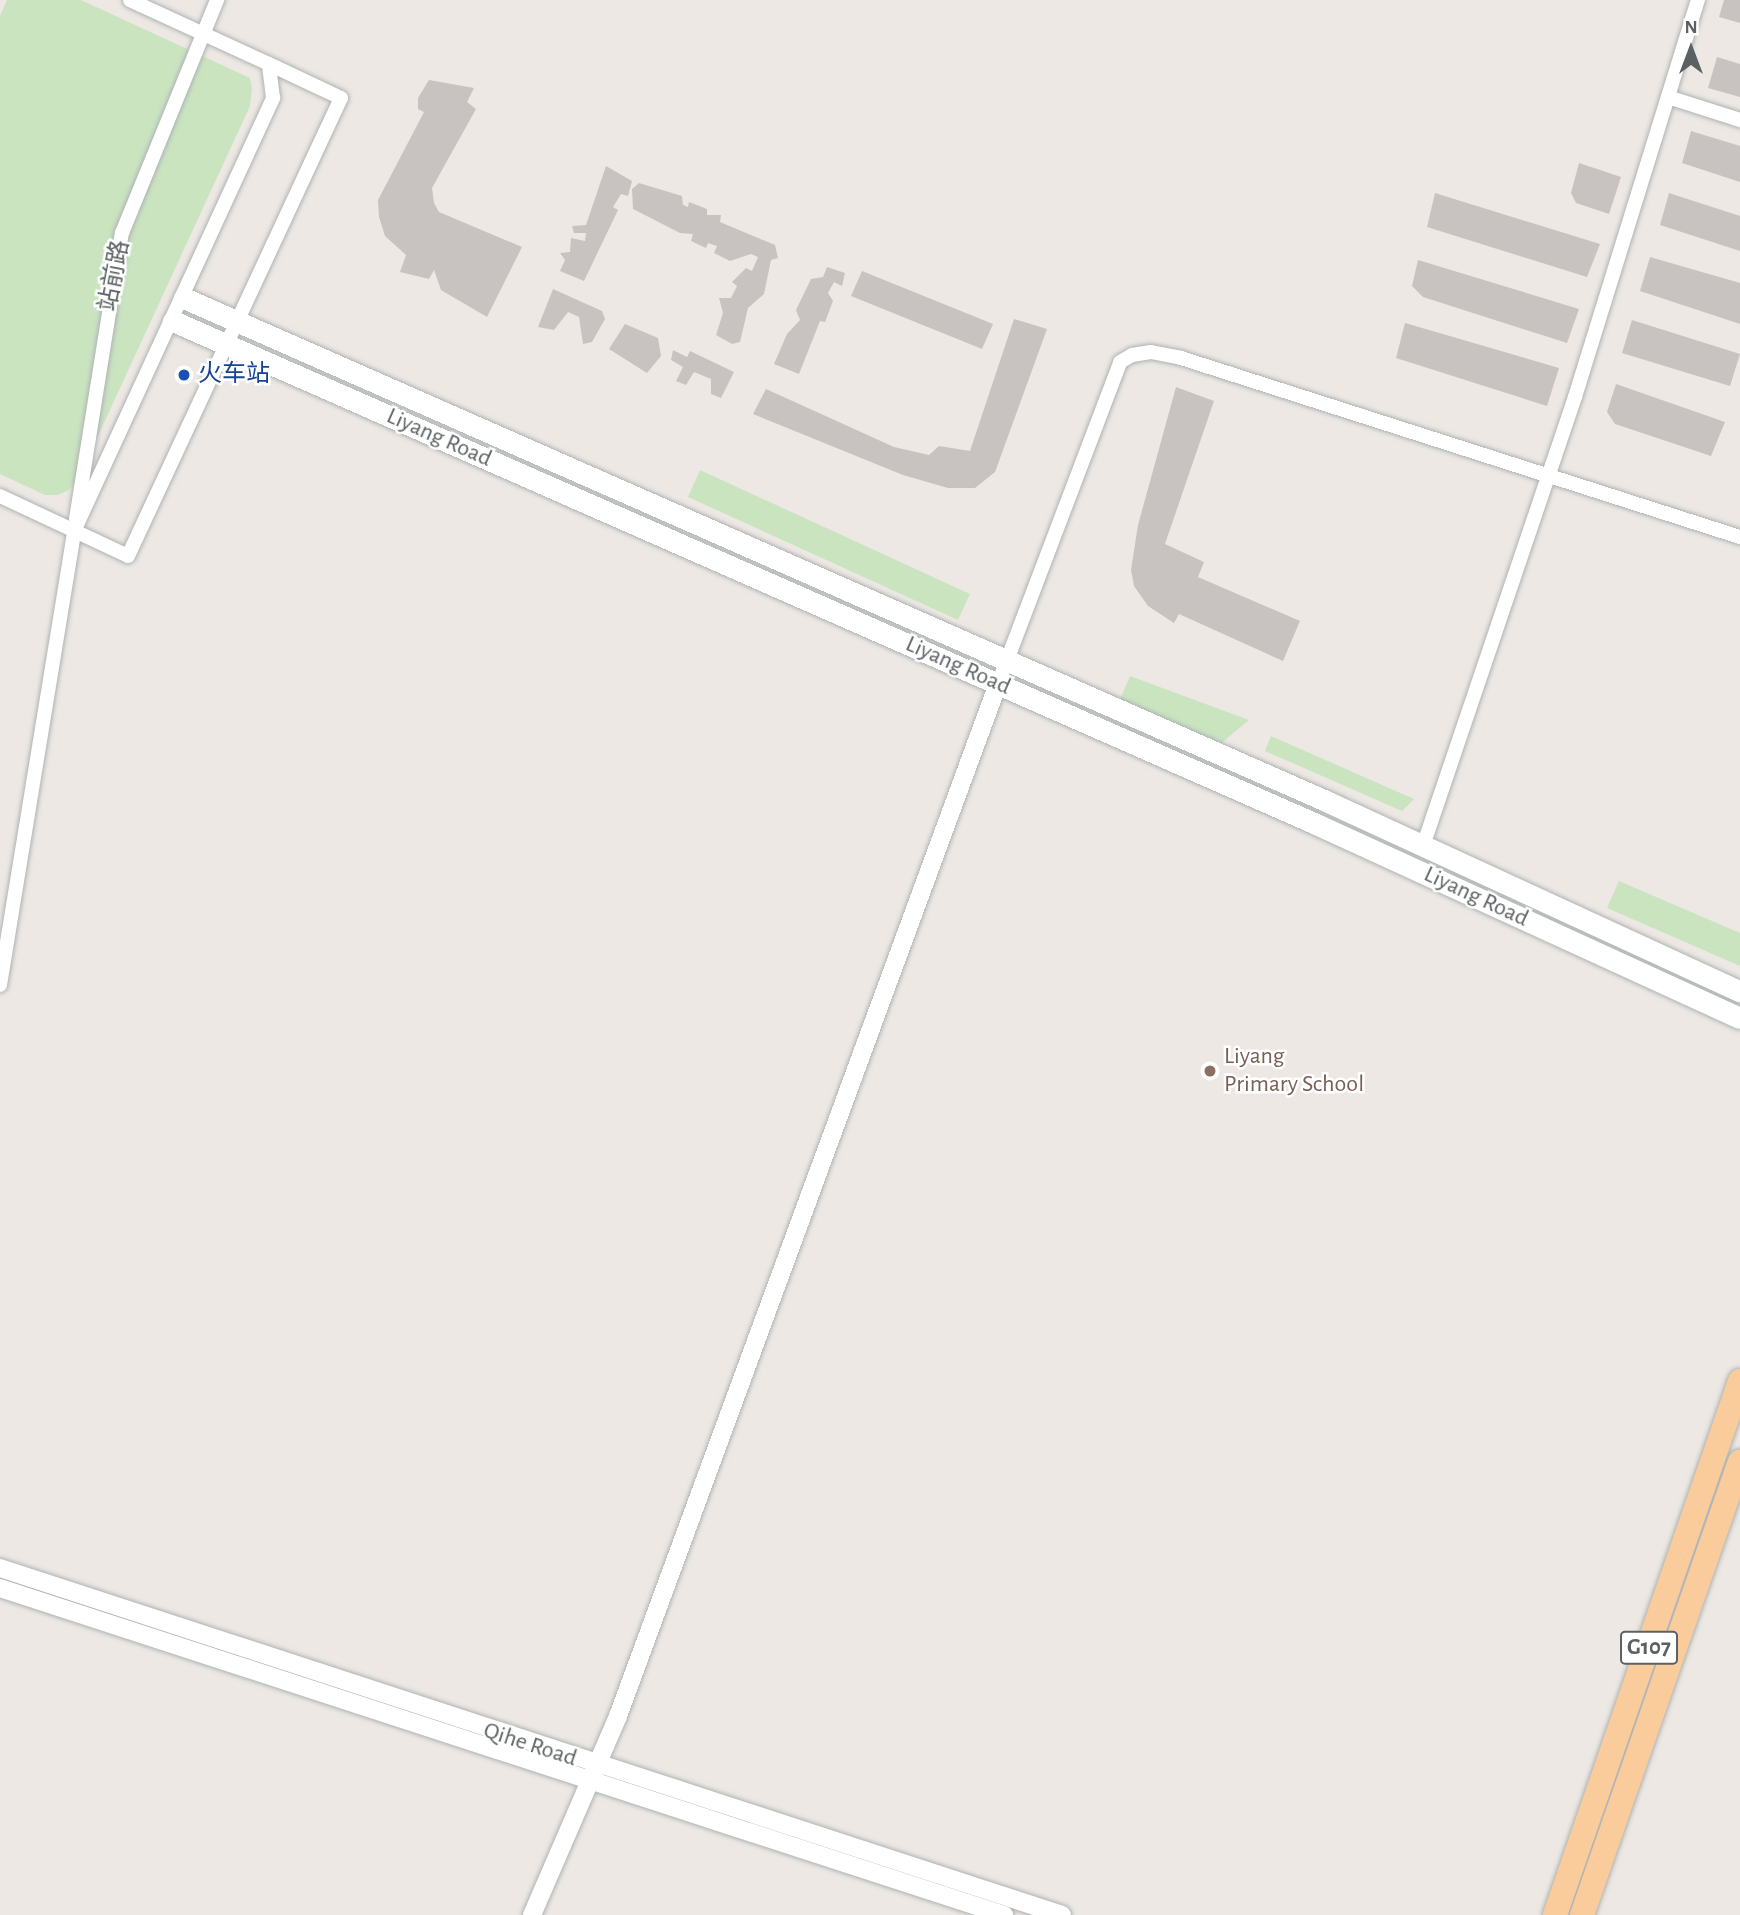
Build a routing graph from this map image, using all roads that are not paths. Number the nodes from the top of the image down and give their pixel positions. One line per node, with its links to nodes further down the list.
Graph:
1 (130, 0): 4 (street)
2 (217, 0): 4 (street, 站前路)
3 (1698, 0): 6 (street)
4 (205, 35): 5 (street); 14 (street, 站前路)
5 (269, 64): 8 (street); 10 (street)
6 (1668, 97): 7 (street); 12 (street)
7 (1740, 120)
8 (184, 298): 9 (street); 10 (main road, Liyang Road)
9 (173, 321): 11 (main road, Liyang Road); 14 (street)
10 (237, 322): 11 (street); 16 (main road, Liyang Road)
11 (226, 344): 14 (street); 17 (main road, Liyang Road)
12 (1549, 476): 15 (street); 16 (street); 18 (street)
13 (0, 496): 14 (street)
14 (74, 531): 19 (street, 站前路)
15 (1740, 537)
16 (1007, 661): 17 (street); 18 (main road, Liyang Road)
17 (998, 684): 21 (main road, Liyang Road); 26 (street)
18 (1423, 846): 20 (main road, Liyang Road)
19 (0, 985)
20 (1740, 991)
21 (1740, 1018)
22 (1740, 1381): 30 (highway, G107)
23 (1740, 1462): 31 (highway, G107)
24 (0, 1569): 26 (street, Qihe Road)
25 (0, 1588): 26 (street, Qihe Road)
26 (593, 1774): 27 (street); 28 (street, Qihe Road); 29 (street, Qihe Road)
27 (532, 1915)
28 (1004, 1915)
29 (1062, 1915)
30 (1555, 1915)
31 (1582, 1915)

